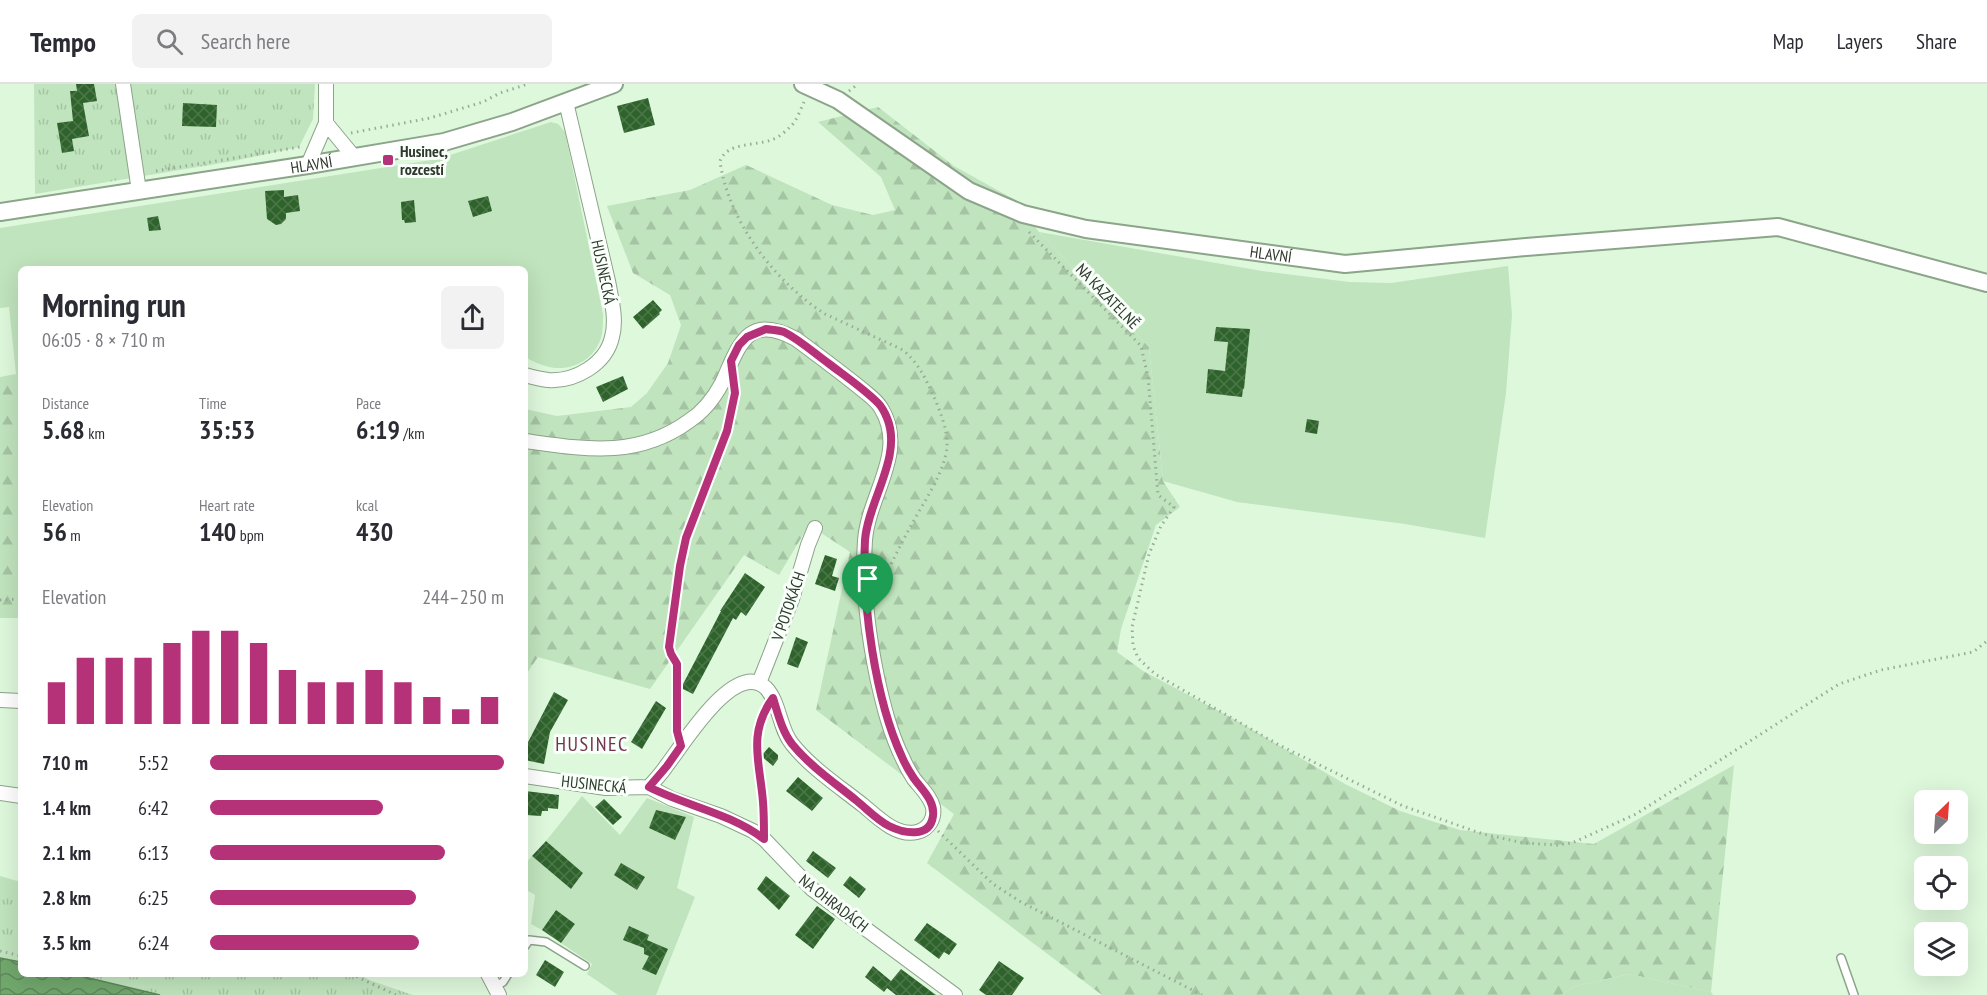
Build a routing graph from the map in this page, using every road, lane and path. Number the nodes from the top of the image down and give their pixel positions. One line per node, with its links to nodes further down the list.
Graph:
1 (123, 84): 12 (street)
2 (326, 84): 7 (street)
3 (528, 84): 8 (path)
4 (614, 84): 6 (street, HLAVNÍ)
5 (807, 85): 15 (street, HLAVNÍ); 23 (path)
6 (567, 102): 10 (street, HLAVNÍ); 18 (street, HUSINECKÁ)
7 (326, 123): 8 (street); 11 (street)
8 (337, 135): 10 (street)
9 (303, 142): 12 (path)
10 (354, 157): 11 (street, HLAVNÍ)
11 (308, 165): 13 (street, HLAVNÍ)
12 (136, 174): 13 (street)
13 (139, 191): 14 (street, HLAVNÍ)
14 (0, 212)
15 (1023, 214): 16 (street, HLAVNÍ); 24 (path, NA KAZATELNĚ)
16 (1987, 283)
17 (731, 361): 19 (street); 23 (street); 29 (path)
18 (528, 376)
19 (528, 441)
20 (815, 528): 25 (street, V POTOKÁCH)
21 (18, 599): 22 (path)
22 (0, 600)
23 (868, 615): 34 (street)
24 (1987, 641)
25 (759, 683): 26 (street); 29 (street, HUSINECKÁ)
26 (773, 698): 34 (street); 35 (path)
27 (0, 700): 28 (street)
28 (18, 701)
29 (681, 746): 31 (street, HUSINECKÁ)
30 (528, 776): 31 (street, HUSINECKÁ)
31 (649, 787): 35 (street, NA OHRADÁCH)
32 (0, 793): 33 (street)
33 (18, 796)
34 (930, 824): 46 (path)
35 (764, 839): 45 (street, NA OHRADÁCH)
36 (528, 942): 40 (lane)
37 (0, 951): 38 (path)
38 (18, 955)
39 (1841, 958): 47 (lane)
40 (585, 966)
41 (357, 977): 44 (path)
42 (506, 977): 43 (lane)
43 (494, 985)
44 (396, 995)
45 (955, 995)
46 (1202, 995)
47 (1854, 995)

